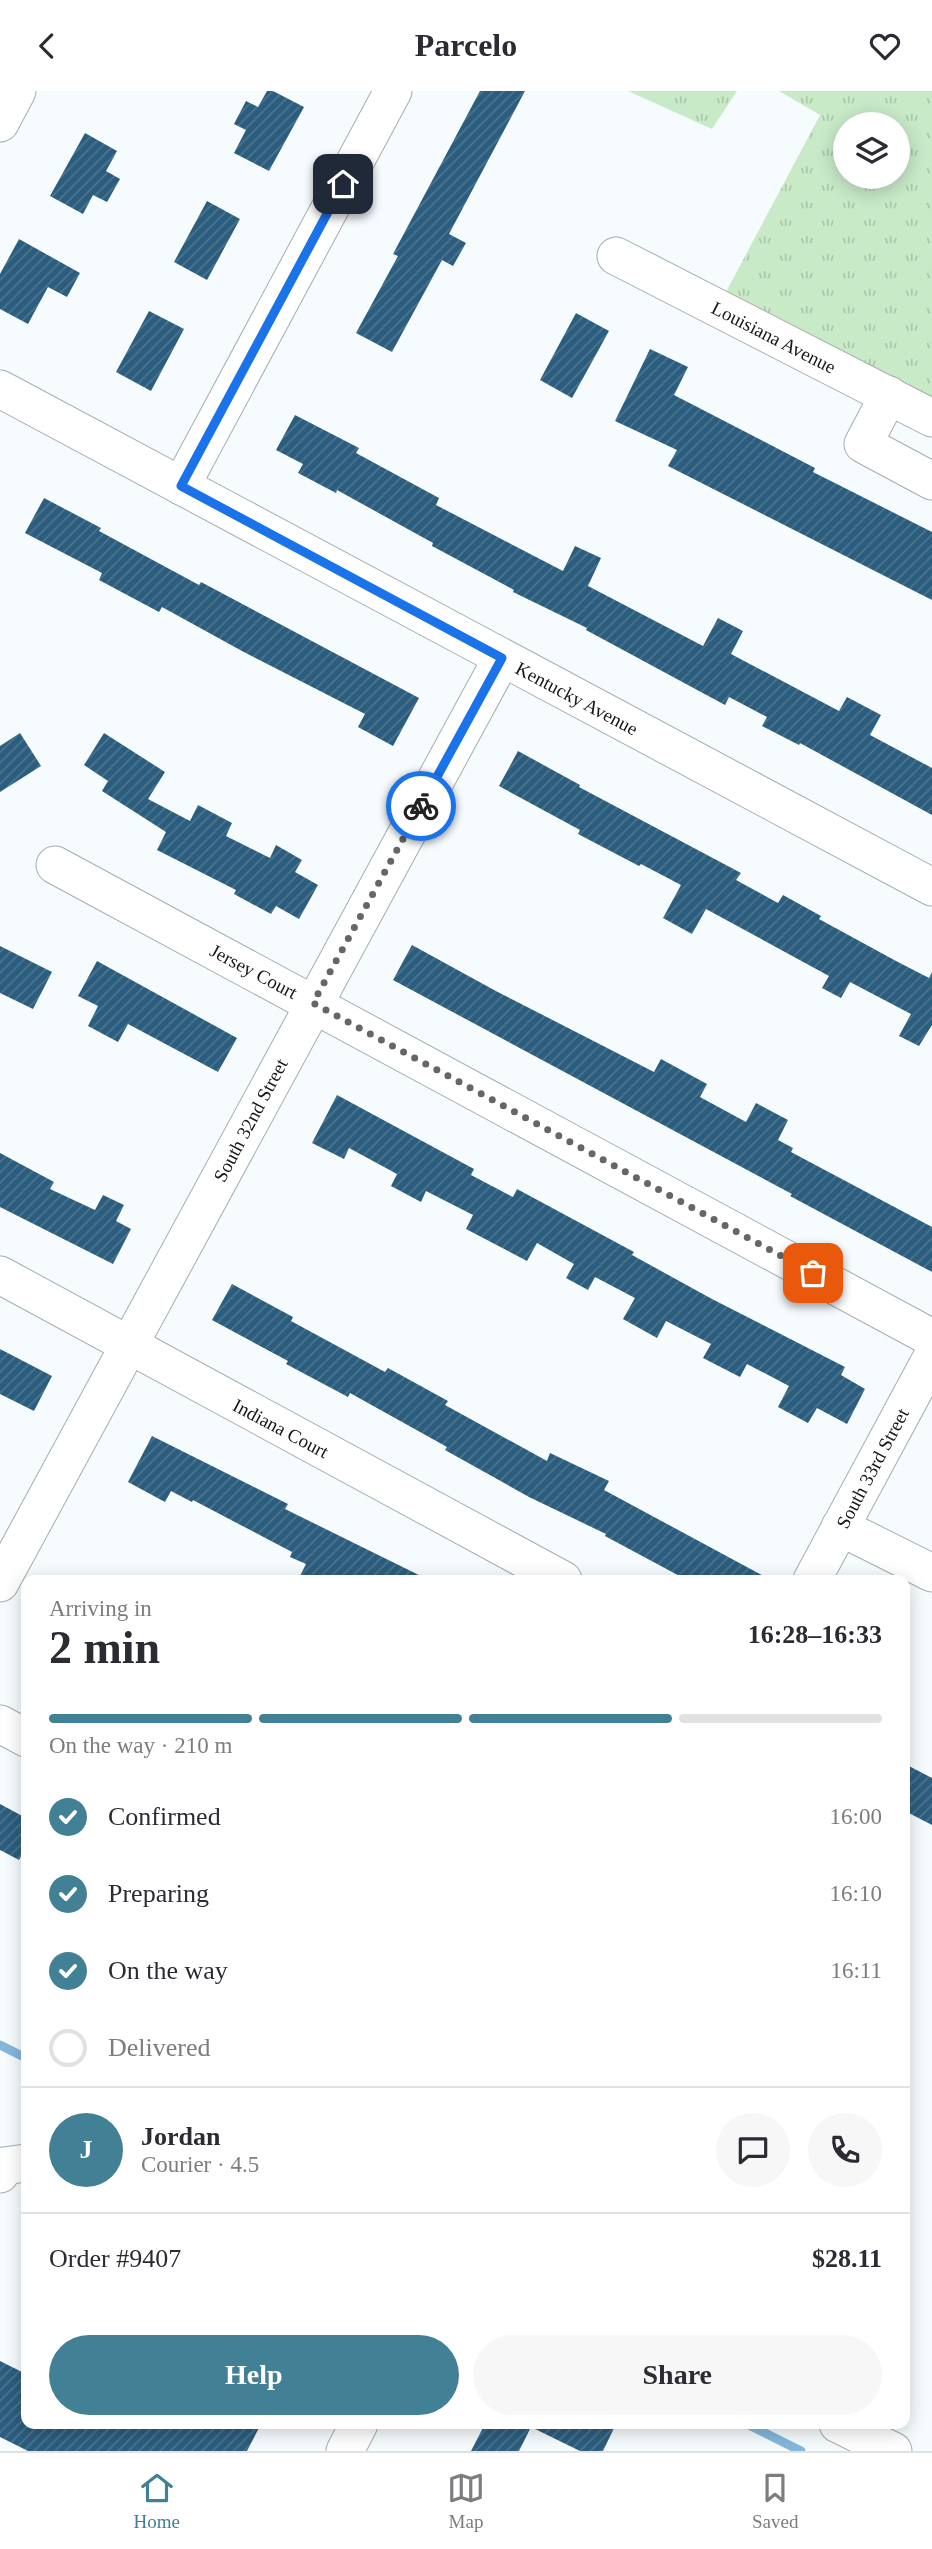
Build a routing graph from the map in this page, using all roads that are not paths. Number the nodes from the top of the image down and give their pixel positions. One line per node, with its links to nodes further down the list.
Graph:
1 (17, 91): 3 (street)
2 (393, 91): 9 (street)
3 (0, 123)
4 (616, 256): 6 (street, Louisiana Avenue)
5 (0, 389): 9 (street, Kentucky Avenue)
6 (888, 395): 7 (street, Louisiana Avenue); 8 (street)
7 (932, 418)
8 (932, 481)
9 (181, 486): 10 (street, Kentucky Avenue)
10 (502, 658): 12 (street, Kentucky Avenue); 13 (street, South 32nd Street)
11 (55, 865): 13 (street, Jersey Court)
12 (932, 887)
13 (313, 1003): 15 (street, Jersey Court); 16 (street, South 32nd Street)
14 (0, 1275): 16 (street, Indiana Court)
15 (932, 1338)
16 (128, 1345): 20 (street, Indiana Court); 22 (street, South 32nd Street)
17 (932, 1357): 18 (street, South 33rd Street)
18 (840, 1527): 19 (street); 21 (street, South 33rd Street)
19 (932, 1573)
20 (554, 1575)
21 (815, 1575)
22 (0, 1583)
23 (0, 1724): 24 (street)
24 (21, 1735)
25 (21, 2164): 26 (street)
26 (0, 2174)
27 (848, 2429): 28 (street)
28 (892, 2451)

